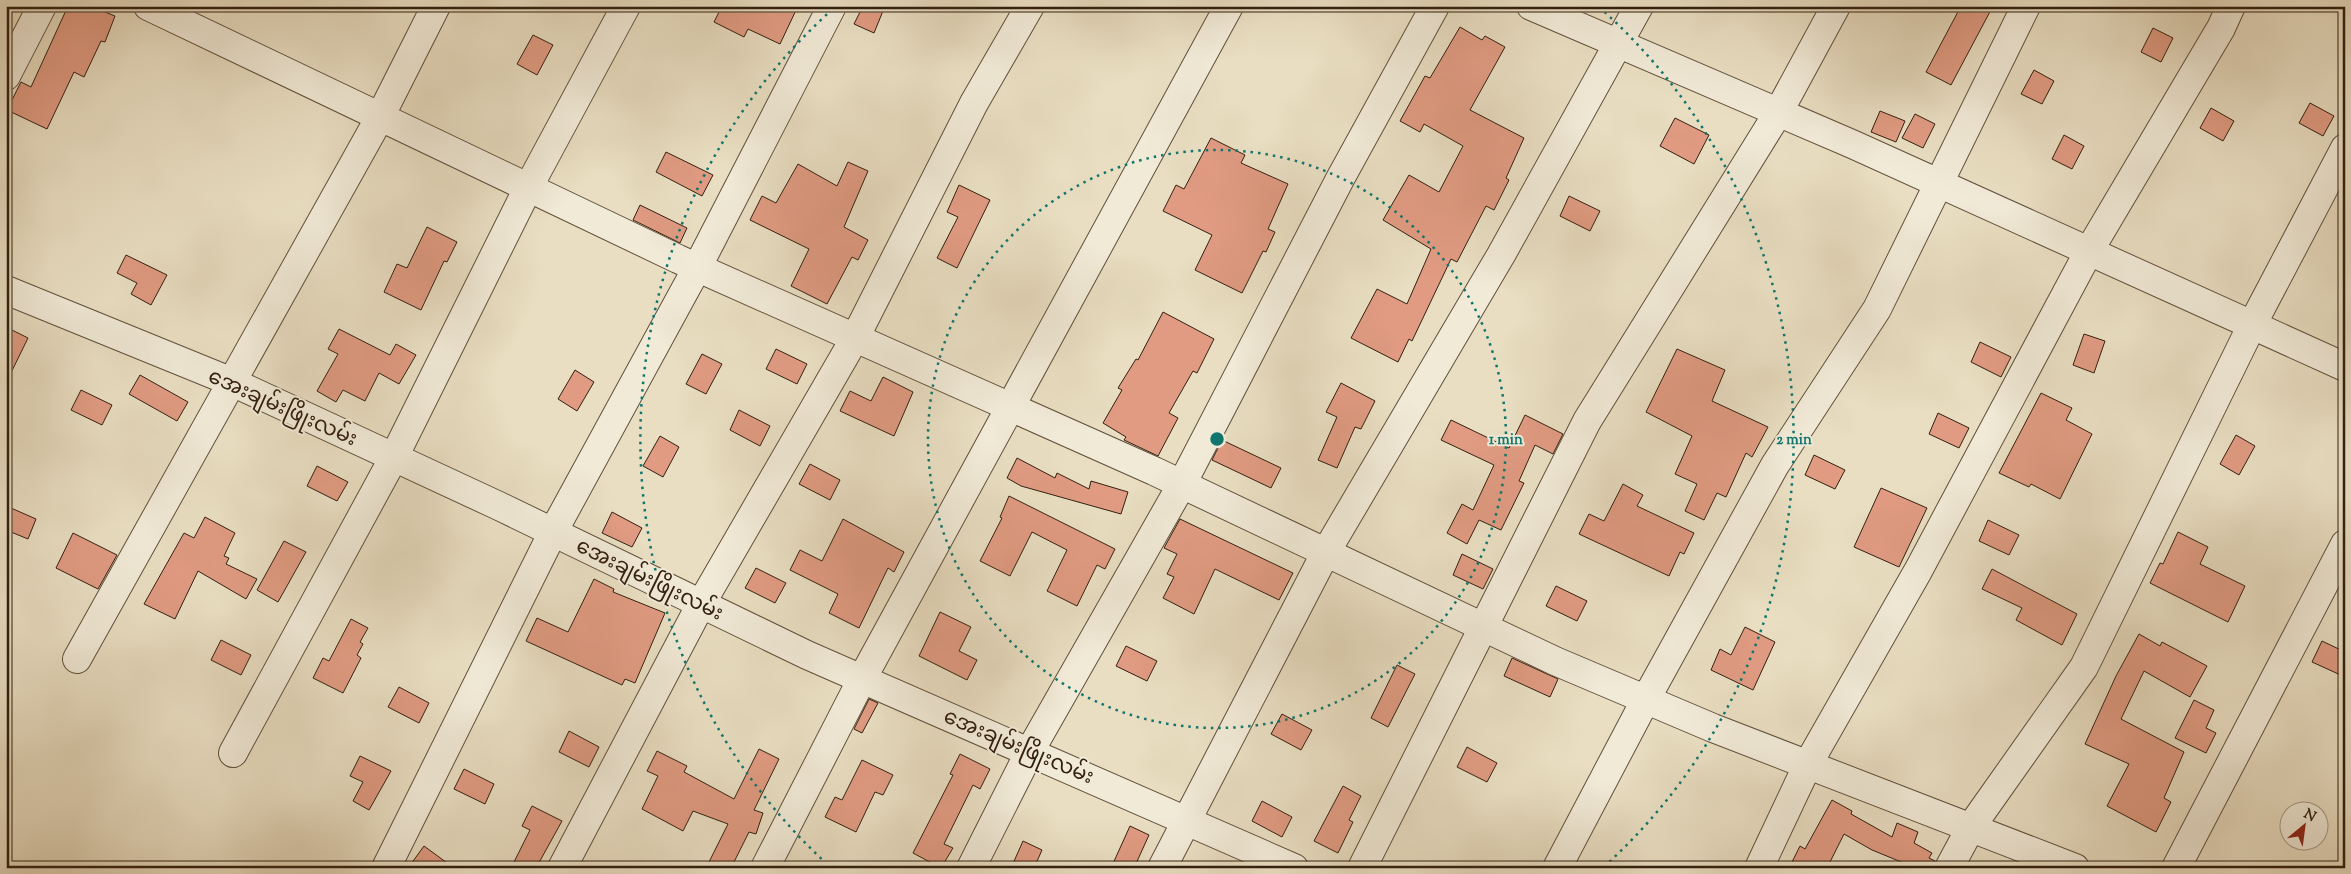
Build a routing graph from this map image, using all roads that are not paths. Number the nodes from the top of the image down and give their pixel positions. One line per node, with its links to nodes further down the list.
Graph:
1 (42, 6): 15 (street)
2 (148, 6): 17 (street)
3 (436, 6): 17 (street)
4 (626, 6): 20 (street)
5 (832, 6): 22 (street)
6 (1030, 6): 25 (street)
7 (1229, 6): 28 (street)
8 (1435, 6): 30 (street)
9 (1531, 6): 14 (street)
10 (1639, 6): 14 (street)
11 (1836, 6): 16 (street)
12 (2026, 6): 19 (street)
13 (2231, 6): 21 (street)
14 (1620, 44): 16 (street); 33 (street)
15 (6, 76)
16 (1778, 113): 19 (street); 35 (street)
17 (380, 117): 20 (street); 27 (street)
18 (2345, 148): 24 (street)
19 (1938, 183): 21 (street); 38 (street)
20 (528, 188): 22 (street); 29 (street)
21 (2089, 251): 24 (street); 41 (street)
22 (697, 268): 25 (street); 31 (street)
23 (6, 290): 27 (street, အေးချမ်းဖြိုးလမ်း)
24 (2252, 325): 26 (street); 43 (street)
25 (855, 338): 28 (street); 34 (street)
26 (2345, 367)
27 (232, 382): 29 (street, အေးချမ်းဖြိုးလမ်း); 36 (street)
28 (1012, 407): 30 (street); 37 (street)
29 (394, 457): 31 (street, အေးချမ်းဖြိုးလမ်း); 40 (street)
30 (1182, 484): 33 (street); 39 (street)
31 (552, 532): 34 (street, အေးချမ်းဖြိုးလမ်း); 44 (street)
32 (2345, 544): 55 (street)
33 (1326, 552): 35 (street); 42 (street)
34 (701, 604): 37 (street, အေးချမ်းဖြိုးလမ်း); 45 (street)
35 (1483, 627): 38 (street); 50 (street)
36 (77, 660)
37 (862, 678): 39 (street, အေးချမ်းဖြိုးလမ်း); 46 (street)
38 (1646, 699): 41 (street); 51 (street)
39 (1030, 751): 42 (street, အေးချမ်းဖြိုးလမ်း); 47 (street)
40 (233, 753)
41 (1808, 764): 43 (street); 52 (street)
42 (1187, 820): 48 (street); 49 (street, အေးချမ်းဖြိုးလမ်း)
43 (1971, 827): 53 (street); 54 (street)
44 (386, 868)
45 (562, 868)
46 (765, 868)
47 (971, 868)
48 (1162, 868)
49 (1294, 868)
50 (1362, 868)
51 (1557, 868)
52 (1758, 868)
53 (1949, 868)
54 (2075, 868)
55 (2176, 868)

